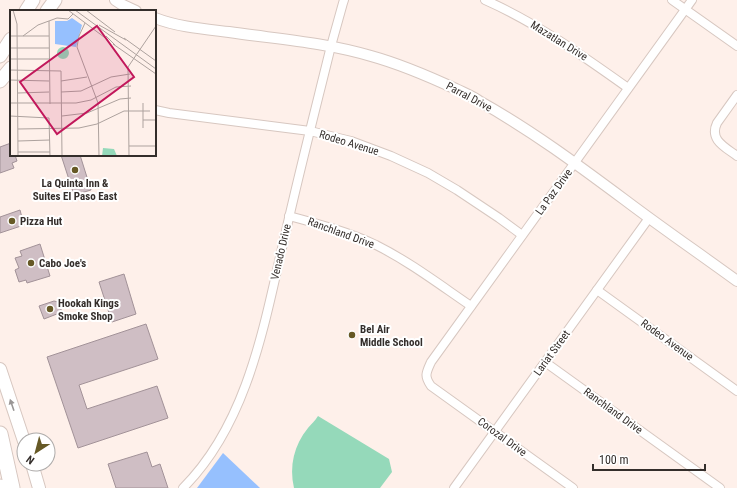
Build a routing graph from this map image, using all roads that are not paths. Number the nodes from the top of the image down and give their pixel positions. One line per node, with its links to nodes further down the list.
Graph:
1 (33, 0): 9 (main road)
2 (55, 0): 10 (main road)
3 (115, 0): 11 (street)
4 (344, 0): 14 (street, Venado Drive)
5 (485, 0): 19 (street, Mazatlan Drive)
6 (672, 0): 8 (street)
7 (692, 0): 8 (street, La Paz Drive)
8 (685, 9): 15 (street); 19 (street, La Paz Drive)
9 (27, 10)
10 (48, 10)
11 (134, 10)
12 (156, 18): 14 (street, Parral Drive)
13 (10, 42): 16 (main road)
14 (331, 46): 22 (street, Venado Drive); 24 (street, Parral Drive)
15 (737, 46)
16 (0, 56)
17 (10, 69): 18 (main road)
18 (0, 81)
19 (628, 88): 24 (street, La Paz Drive)
20 (737, 95): 23 (street)
21 (156, 110): 22 (street, Rodeo Avenue)
22 (310, 131): 25 (street, Venado Drive); 27 (street, Rodeo Avenue)
23 (737, 156)
24 (575, 163): 26 (street, Parral Drive); 27 (street, La Paz Drive)
25 (289, 216): 30 (street, Ranchland Drive); 41 (street, Venado Drive)
26 (649, 218): 28 (street, Parral Drive); 29 (street, Lariat Street)
27 (522, 235): 30 (street, La Paz Drive)
28 (737, 281)
29 (597, 290): 31 (street, Lariat Street); 34 (street, Rodeo Avenue)
30 (471, 306): 33 (street, La Paz Drive)
31 (544, 362): 36 (street, Lariat Street); 44 (street, Ranchland Drive)
32 (0, 369): 35 (main road, one-way to 32)
33 (431, 386): 36 (street, Corozal Drive)
34 (737, 391)
35 (21, 432)
36 (494, 432): 42 (street, Lariat Street); 43 (street, Corozal Drive)
37 (0, 434): 39 (highway)
38 (34, 472): 40 (main road)
39 (12, 488)
40 (39, 488)
41 (183, 488)
42 (454, 488)
43 (573, 488)
44 (720, 488)

